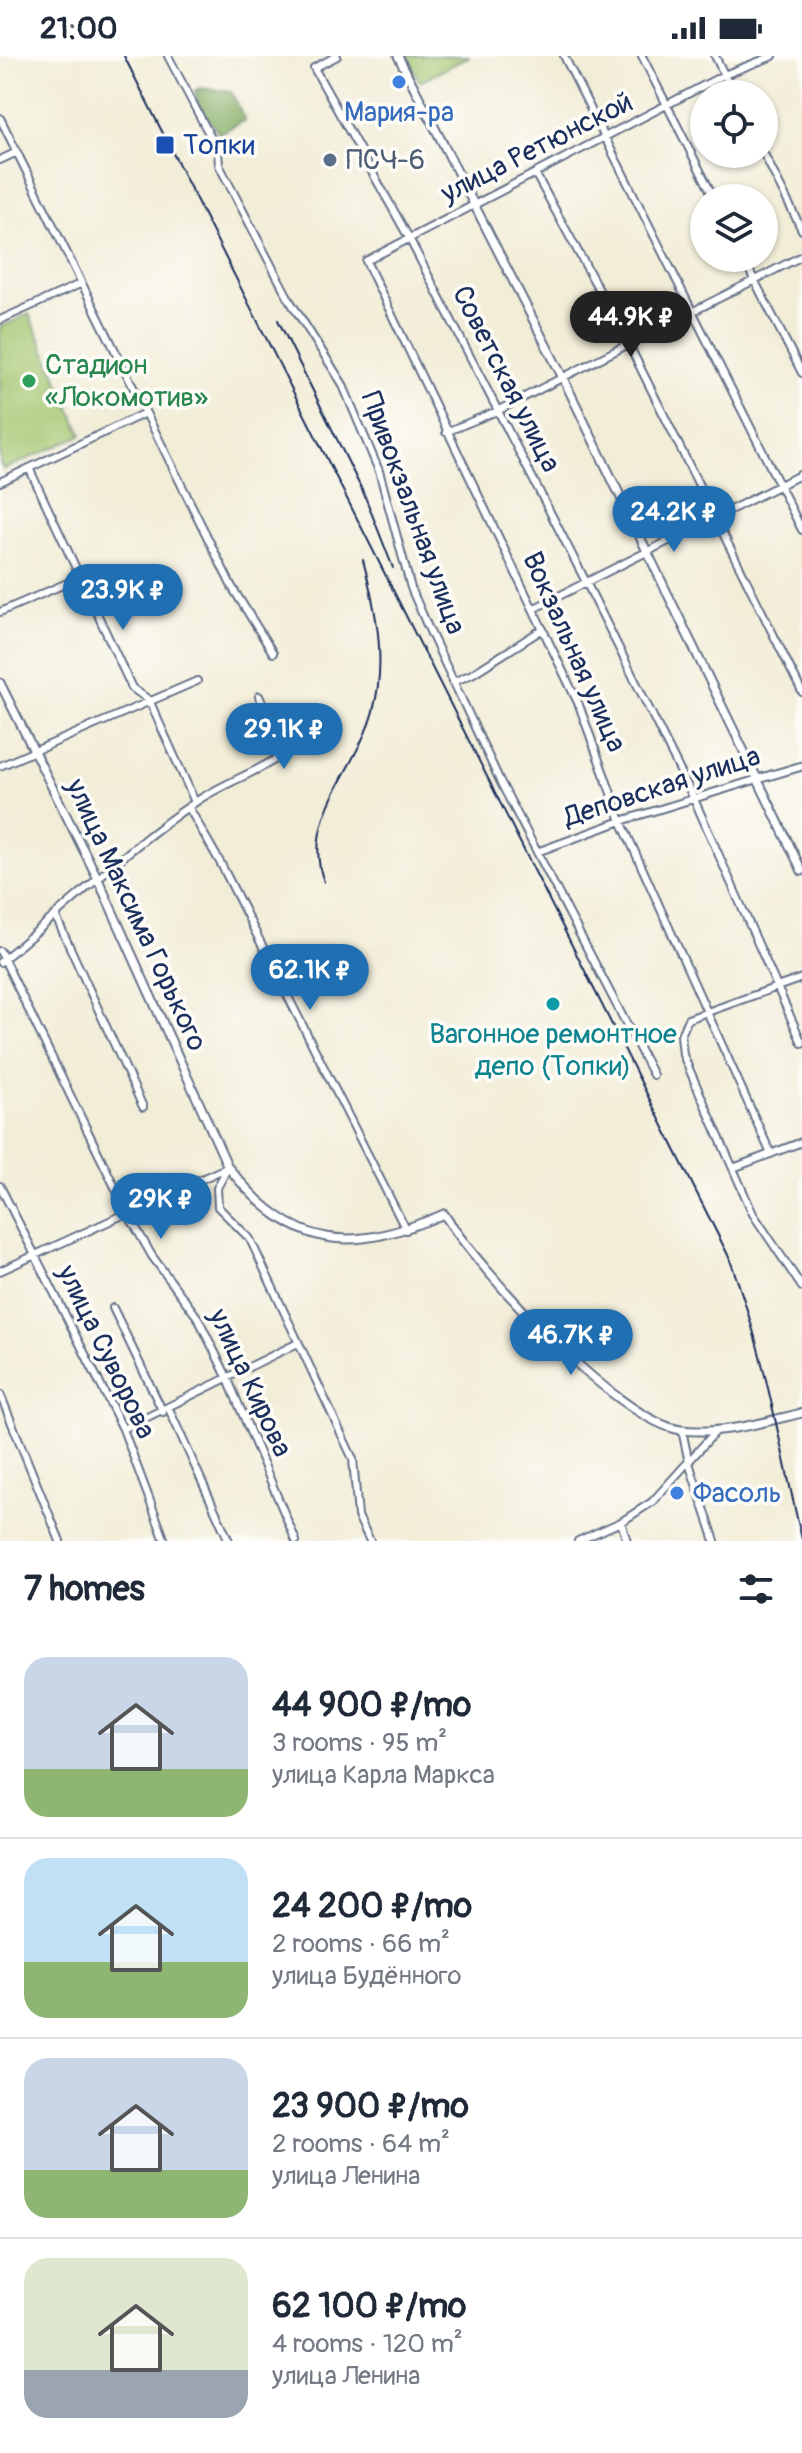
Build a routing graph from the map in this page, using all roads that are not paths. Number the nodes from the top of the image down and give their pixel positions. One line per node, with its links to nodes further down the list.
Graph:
1 (168, 56): 48 (street, Привокзальная улица)
2 (337, 56): 20 (street, Советская улица)
3 (398, 56): 18 (street)
4 (564, 56): 12 (street)
5 (642, 56): 10 (street)
6 (715, 56): 8 (street)
7 (773, 56): 8 (street, улица Ретюнской)
8 (724, 75): 9 (street); 10 (street, улица Ретюнской)
9 (727, 80)
10 (668, 104): 12 (street, улица Ретюнской); 17 (street)
11 (0, 118): 13 (street)
12 (607, 138): 16 (street, улица Ретюнской); 26 (street)
13 (17, 152): 14 (street); 25 (street)
14 (0, 160)
15 (771, 168): 19 (street)
16 (536, 175): 18 (street, улица Ретюнской); 28 (street)
17 (707, 184)
18 (475, 206): 20 (street, улица Ретюнской); 30 (street)
19 (802, 230)
20 (409, 238): 22 (street, улица Ретюнской); 31 (street, Советская улица)
21 (802, 256): 24 (street)
22 (366, 261): 33 (street, Вокзальная улица)
23 (750, 272): 24 (street)
24 (754, 279): 26 (street); 29 (street)
25 (80, 284): 27 (street); 32 (street)
26 (695, 311): 28 (street); 37 (street)
27 (0, 320)
28 (628, 343): 30 (street); 38 (street)
29 (802, 373)
30 (563, 378): 31 (street); 40 (street)
31 (497, 411): 33 (street); 42 (street, Советская улица)
32 (145, 413): 34 (street); 46 (street)
33 (446, 432): 43 (street, Вокзальная улица)
34 (30, 470): 36 (street); 41 (street)
35 (802, 474): 37 (street)
36 (0, 482)
37 (781, 486): 38 (street); 39 (street)
38 (716, 515): 40 (street); 50 (street)
39 (802, 530)
40 (646, 551): 42 (street); 56 (street)
41 (81, 577): 44 (street); 52 (street)
42 (586, 582): 43 (street); 57 (street, Советская улица)
43 (533, 609): 45 (street, Вокзальная улица)
44 (0, 612)
45 (543, 629): 48 (street); 59 (street, Вокзальная улица)
46 (273, 653)
47 (197, 681): 52 (street)
48 (453, 682): 60 (street, Привокзальная улица)
49 (0, 683): 53 (street, улица Максима Горького)
50 (802, 692)
51 (259, 696): 58 (street)
52 (149, 700): 53 (street); 58 (street)
53 (34, 751): 54 (street); 62 (street, улица Максима Горького)
54 (0, 766)
55 (802, 766): 56 (street, Деповская улица)
56 (758, 779): 57 (street, Деповская улица); 61 (street)
57 (694, 799): 59 (street, Деповская улица); 67 (street, Советская улица)
58 (192, 805): 62 (street); 78 (street)
59 (621, 821): 60 (street, Деповская улица); 68 (street, Вокзальная улица)
60 (537, 852): 70 (street, Привокзальная улица)
61 (802, 871)
62 (97, 877): 63 (street); 74 (street, улица Максима Горького)
63 (56, 917): 65 (street); 71 (street)
64 (0, 951): 65 (street, улица Кирова)
65 (2, 960): 77 (street, улица Кирова)
66 (802, 978): 67 (street)
67 (774, 987): 68 (street); 69 (street, Советская улица)
68 (705, 1012): 73 (street, Вокзальная улица); 75 (street)
69 (802, 1043)
70 (653, 1075)
71 (143, 1107)
72 (802, 1142): 73 (street)
73 (771, 1154): 75 (street)
74 (228, 1167): 77 (street); 78 (street, улица Максима Горького); 83 (street)
75 (733, 1168): 81 (street)
76 (0, 1186): 79 (street, улица Суворова)
77 (127, 1212): 79 (street); 84 (street, улица Кирова)
78 (406, 1230): 89 (street, улица Максима Горького)
79 (34, 1256): 80 (street); 88 (street, улица Суворова)
80 (0, 1271)
81 (802, 1287)
82 (113, 1308): 86 (street)
83 (298, 1343): 84 (street); 97 (street)
84 (227, 1377): 86 (street); 96 (street, улица Кирова)
85 (0, 1394): 93 (street)
86 (166, 1411): 88 (street); 95 (street)
87 (802, 1413): 90 (street)
88 (123, 1429): 94 (street, улица Суворова)
89 (682, 1430): 90 (street); 91 (street)
90 (717, 1430): 91 (street)
91 (689, 1463): 92 (street); 100 (street)
92 (621, 1522): 98 (street); 99 (street)
93 (60, 1541)
94 (165, 1541)
95 (229, 1541)
96 (296, 1541)
97 (370, 1541)
98 (578, 1541)
99 (627, 1541)
100 (715, 1541)

